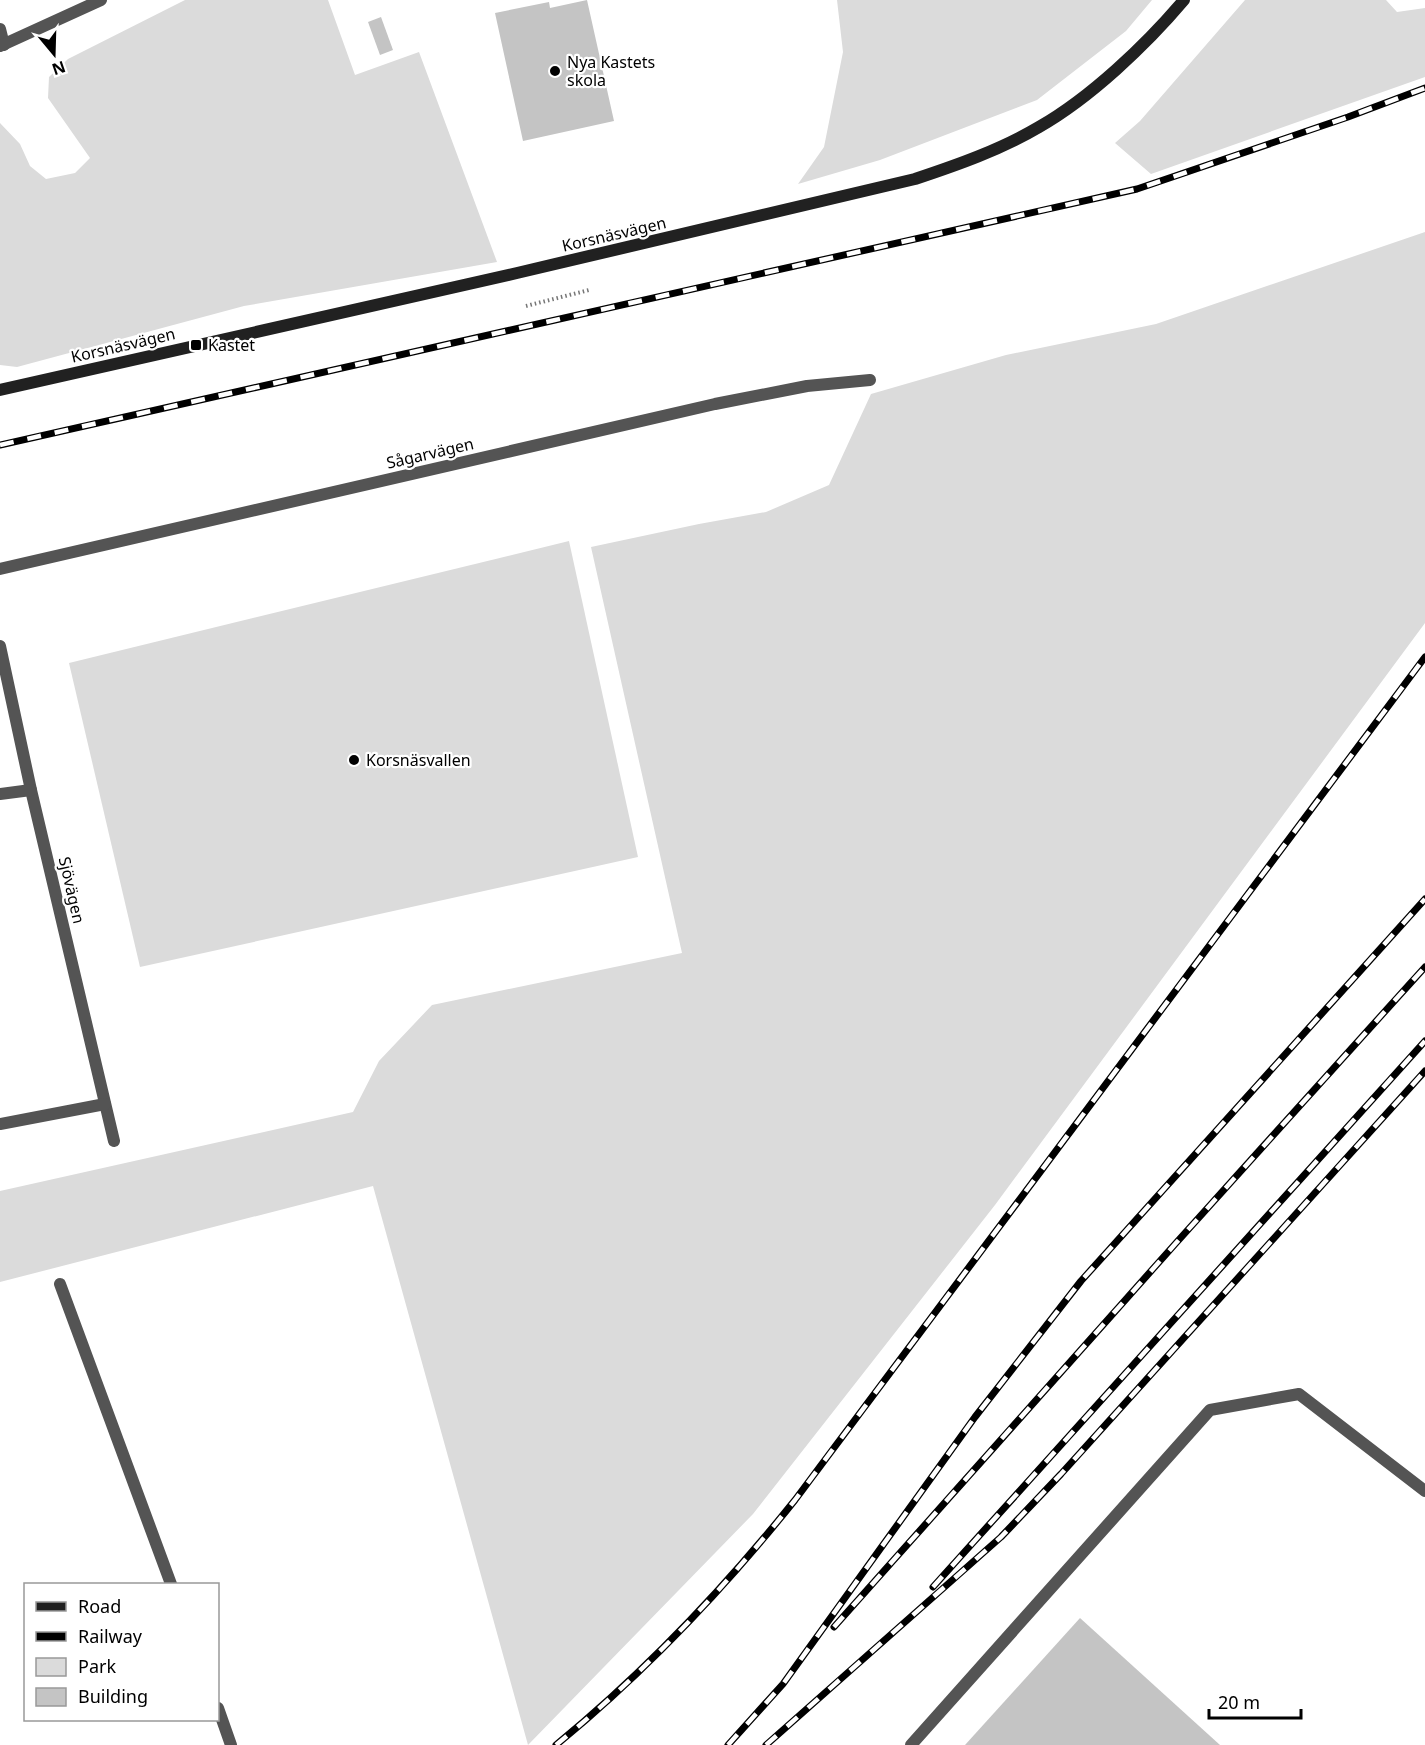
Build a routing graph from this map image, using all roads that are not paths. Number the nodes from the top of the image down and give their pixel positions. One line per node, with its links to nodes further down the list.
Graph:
1 (101, 0): 4 (street)
2 (1184, 0): 6 (street, Korsnäsvägen)
3 (0, 29): 4 (street)
4 (2, 46)
5 (870, 380): 7 (street, Sågarvägen)
6 (0, 390)
7 (0, 569)
8 (0, 646): 9 (street, Sjövägen)
9 (31, 790): 10 (street); 11 (street, Sjövägen)
10 (0, 794)
11 (105, 1104): 12 (street); 13 (street, Sjövägen)
12 (0, 1125)
13 (114, 1141)
14 (60, 1284): 16 (street)
15 (1425, 1491): 19 (street)
16 (171, 1583)
17 (219, 1711): 18 (street)
18 (231, 1745)
19 (911, 1745)

